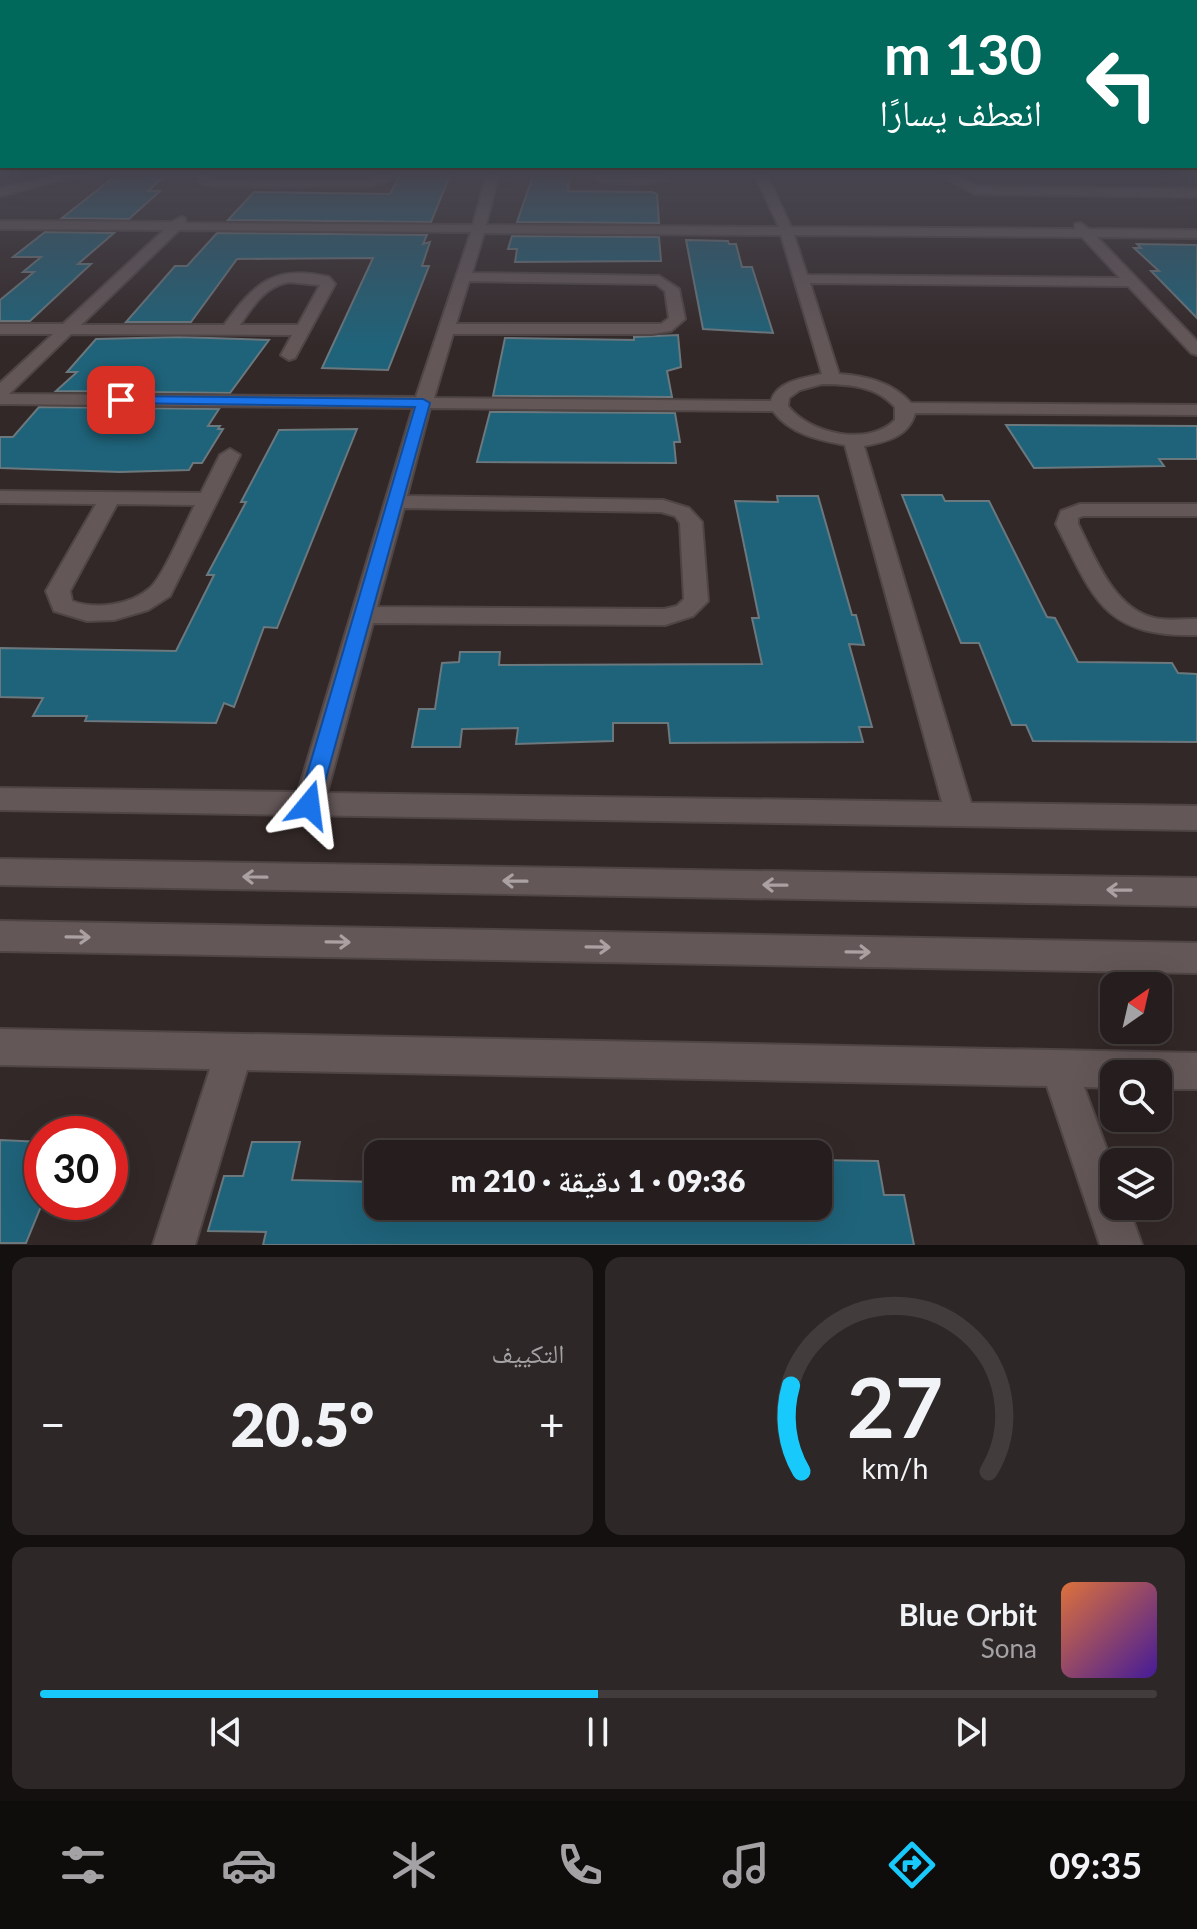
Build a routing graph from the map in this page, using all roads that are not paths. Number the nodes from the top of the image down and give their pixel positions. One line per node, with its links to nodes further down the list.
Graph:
1 (170, 231): 11 (street)
2 (477, 231): 7 (street)
3 (786, 231): 8 (street)
4 (1083, 231): 9 (street)
5 (1130, 231): 6 (street)
6 (1197, 234)
7 (462, 277): 13 (street); 13 (street)
8 (801, 279): 9 (street); 17 (street)
9 (1132, 282): 15 (street)
10 (0, 329): 11 (street)
11 (67, 329): 12 (street); 18 (street)
12 (229, 329): 14 (street); 14 (street)
13 (446, 329): 19 (street)
14 (303, 330): 16 (street)
15 (1197, 350)
16 (289, 355)
17 (832, 379): 20 (street); 21 (street)
18 (0, 396): 19 (street)
19 (423, 403): 20 (street); 28 (street)
20 (778, 406): 23 (street)
21 (905, 408): 22 (street); 23 (street)
22 (1197, 410)
23 (853, 441): 34 (street)
24 (230, 455): 27 (street)
25 (0, 497): 26 (street)
26 (110, 498): 27 (street); 27 (street)
27 (208, 499)
28 (395, 502): 30 (street); 30 (street)
29 (1197, 510): 31 (street)
30 (363, 615): 33 (street)
31 (1197, 627)
32 (0, 799): 33 (street)
33 (309, 805): 34 (street)
34 (960, 815): 35 (street)
35 (1197, 818)
36 (0, 872): 37 (street, one-way to 36)
37 (1197, 892)
38 (0, 936): 39 (street, one-way to 39)
39 (1197, 958)
40 (0, 1047): 41 (street)
41 (234, 1052): 42 (street); 44 (street)
42 (1059, 1068): 43 (street); 45 (street)
43 (1197, 1071)
44 (174, 1245)
45 (1121, 1245)

